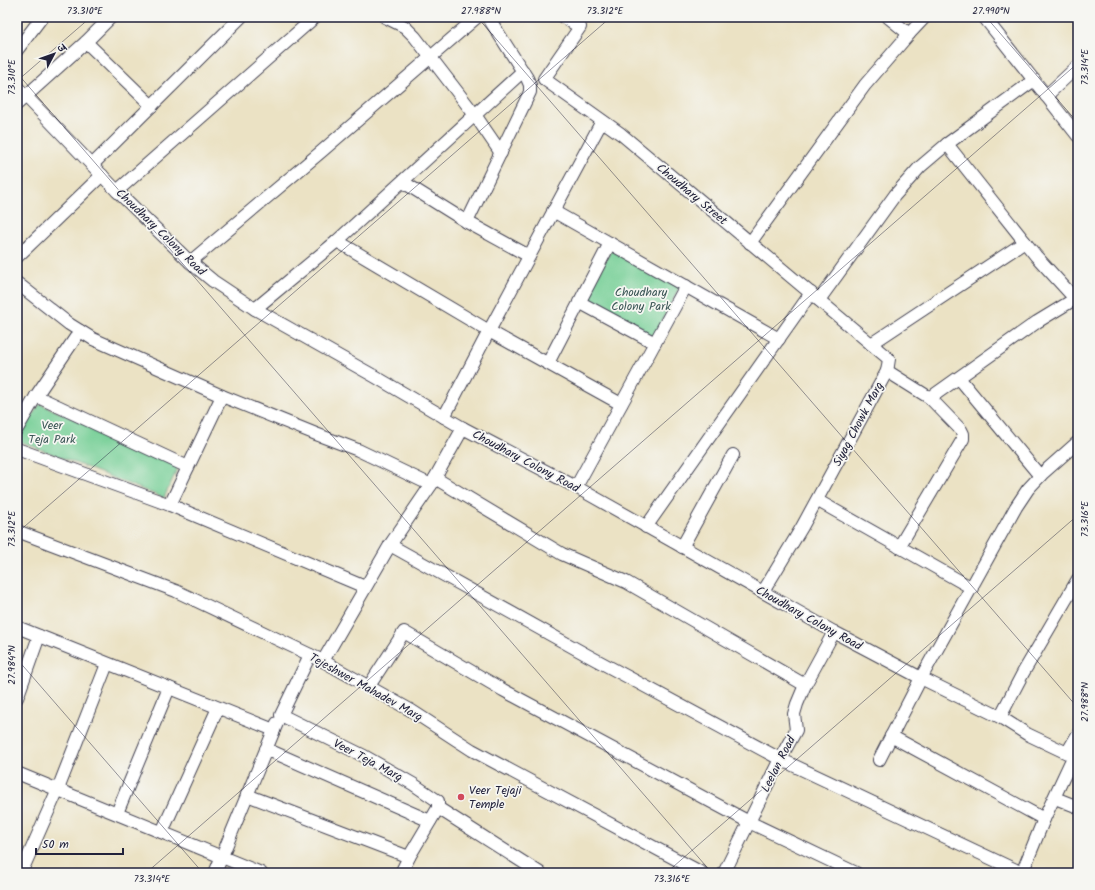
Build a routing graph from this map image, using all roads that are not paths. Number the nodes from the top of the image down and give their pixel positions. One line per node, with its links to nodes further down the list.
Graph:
1 (42, 17): 14 (street)
2 (111, 17): 13 (street)
3 (241, 17): 23 (street)
4 (315, 17): 32 (street)
5 (385, 17): 15 (street)
6 (477, 17): 15 (street)
7 (488, 17): 17 (street)
8 (563, 17): 25 (street, Choudhary Street)
9 (888, 17): 12 (street)
10 (925, 17): 12 (street)
11 (984, 17): 18 (street)
12 (909, 34): 38 (street)
13 (86, 42): 20 (street); 23 (street)
14 (17, 50)
15 (430, 57): 24 (street); 41 (street)
16 (1078, 66): 21 (street)
17 (523, 72): 24 (street); 28 (street)
18 (1034, 80): 21 (street); 27 (street)
19 (17, 86): 20 (street, Choudhary Colony Road)
20 (26, 96): 22 (street); 29 (street, Choudhary Colony Road)
21 (1046, 96): 26 (street)
22 (17, 104)
23 (152, 106): 29 (street)
24 (475, 116): 28 (street); 31 (street)
25 (602, 121): 33 (street); 38 (street, Choudhary Street)
26 (1078, 136)
27 (947, 144): 36 (street); 44 (street)
28 (501, 153): 34 (street)
29 (92, 165): 30 (street, Choudhary Colony Road)
30 (102, 175): 32 (street, Choudhary Colony Road); 39 (street)
31 (403, 182): 34 (street); 35 (street)
32 (117, 191): 41 (street, Choudhary Colony Road)
33 (553, 211): 37 (street); 40 (street)
34 (467, 222): 40 (street)
35 (337, 242): 47 (street); 48 (street)
36 (1024, 242): 45 (street); 52 (street)
37 (610, 243): 43 (street); 46 (street)
38 (750, 243): 44 (street, Choudhary Street)
39 (17, 256)
40 (529, 256): 48 (street)
41 (190, 262): 47 (street, Choudhary Colony Road)
42 (17, 283): 49 (street)
43 (686, 286): 50 (street); 51 (street)
44 (815, 296): 50 (street); 52 (street, Choudhary Street)
45 (1077, 299): 55 (street)
46 (579, 302): 51 (street); 53 (street)
47 (255, 309): 60 (street, Choudhary Colony Road)
48 (488, 330): 53 (street); 60 (street)
49 (80, 331): 56 (street); 57 (street)
50 (779, 338): 72 (street)
51 (655, 343): 59 (street)
52 (871, 344): 54 (street, Choudhary Street)
53 (548, 363): 59 (street)
54 (887, 372): 58 (street, Siyag Chowk Marg); 80 (street, Siyag Chowk Marg)
55 (959, 378): 58 (street); 67 (street)
56 (36, 396): 62 (street); 66 (street)
57 (222, 396): 66 (street); 68 (street)
58 (930, 398): 76 (street, Siyag Chowk Marg)
59 (621, 404): 69 (street)
60 (444, 417): 61 (street, Choudhary Colony Road)
61 (462, 428): 68 (street); 69 (street, Choudhary Colony Road)
62 (17, 429)
63 (1078, 442): 67 (street)
64 (17, 449): 71 (street)
65 (733, 455): 75 (street)
66 (188, 467): 71 (street)
67 (1040, 476): 79 (street)
68 (433, 482): 74 (street); 88 (street)
69 (576, 487): 72 (street, Choudhary Colony Road)
70 (820, 502): 76 (street)
71 (170, 505): 78 (street)
72 (646, 527): 75 (street, Choudhary Colony Road)
73 (17, 530): 84 (street, Tejeshwer Mahadev Marg)
74 (390, 545): 78 (street); 100 (street)
75 (682, 547): 80 (street, Choudhary Colony Road)
76 (899, 547): 79 (street)
77 (1078, 579): 94 (street)
78 (365, 587): 85 (street)
79 (972, 588): 87 (street)
80 (763, 592): 82 (street, Choudhary Colony Road)
81 (17, 627): 83 (street)
82 (834, 632): 87 (street, Choudhary Colony Road); 88 (street, Leelan Road)
83 (39, 636): 86 (street); 91 (street)
84 (310, 655): 85 (street, Tejeshwer Mahadev Marg); 93 (street)
85 (323, 661): 89 (street, Tejeshwer Mahadev Marg)
86 (107, 664): 90 (street); 103 (street)
87 (921, 678): 94 (street, Choudhary Colony Road); 97 (street)
88 (804, 685): 100 (street, Leelan Road)
89 (369, 686): 111 (street); 120 (street, Tejeshwer Mahadev Marg)
90 (169, 688): 92 (street); 108 (street)
91 (17, 698)
92 (218, 708): 95 (street); 112 (street)
93 (281, 715): 95 (street); 107 (street, Veer Teja Marg)
94 (1000, 717): 96 (street, Choudhary Colony Road)
95 (274, 730): 98 (street)
96 (1078, 734)
97 (891, 736): 101 (street); 109 (street)
98 (266, 749): 104 (street); 110 (street)
99 (1074, 755): 105 (street)
100 (780, 759): 109 (street); 111 (street, Leelan Road)
101 (879, 760)
102 (17, 773): 103 (street)
103 (58, 789): 108 (street); 115 (street)
104 (246, 795): 113 (street); 114 (street)
105 (1054, 798): 106 (street); 109 (street)
106 (1078, 807)
107 (438, 808): 110 (street); 119 (street)
108 (117, 814): 112 (street)
109 (1044, 819)
110 (430, 821): 114 (street)
111 (749, 822): 121 (street, Leelan Road); 122 (street)
112 (162, 832): 113 (street)
113 (221, 857): 116 (street); 117 (street)
114 (409, 857): 118 (street)
115 (21, 873)
116 (215, 873)
117 (261, 873)
118 (400, 873)
119 (540, 873)
120 (702, 873)
121 (724, 873)
122 (856, 873)

